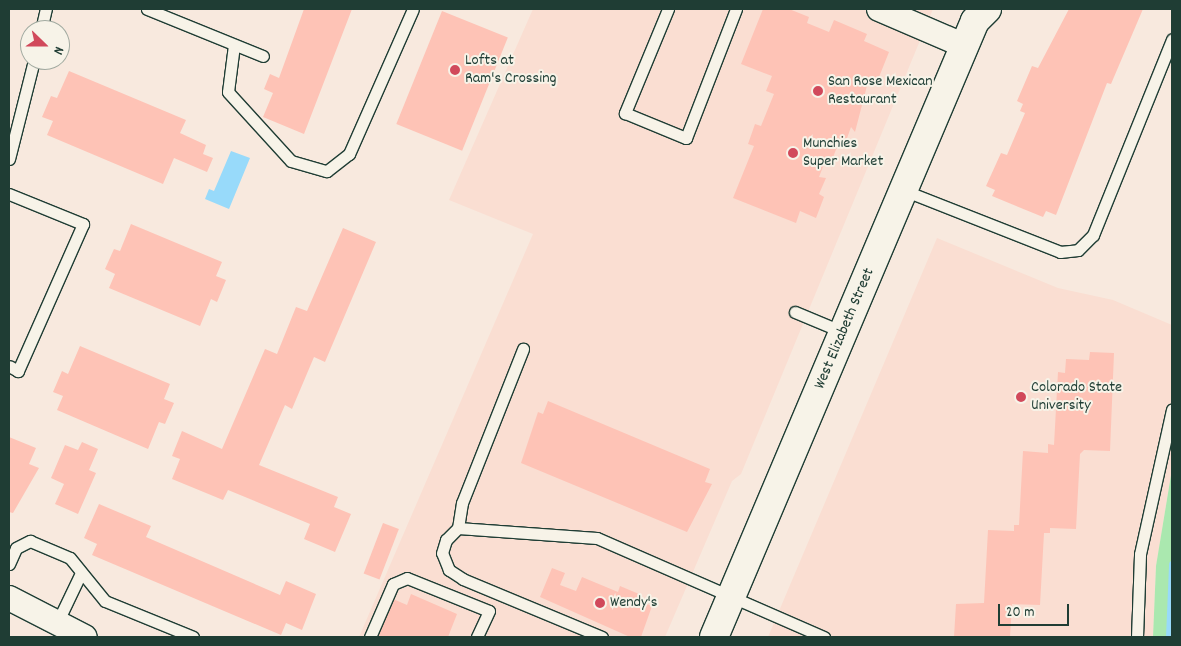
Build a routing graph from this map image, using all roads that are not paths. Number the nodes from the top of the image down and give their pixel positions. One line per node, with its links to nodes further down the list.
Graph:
1 (147, 9): 8 (lane)
2 (413, 9): 8 (lane)
3 (668, 9): 4 (lane)
4 (734, 9)
5 (879, 9): 9 (street)
6 (979, 13): 9 (main road, West Elizabeth Street)
7 (1172, 39): 13 (lane)
8 (234, 45): 10 (lane)
9 (965, 46): 13 (main road, West Elizabeth Street)
10 (263, 56)
11 (31, 70): 12 (lane)
12 (9, 159)
13 (904, 190): 16 (main road, West Elizabeth Street)
14 (9, 194): 18 (lane)
15 (795, 312): 16 (lane)
16 (843, 332): 24 (main road, West Elizabeth Street)
17 (523, 349): 20 (lane)
18 (9, 366)
19 (1172, 410): 33 (lane)
20 (458, 528): 24 (lane); 30 (lane)
21 (9, 564): 22 (lane)
22 (82, 573): 25 (lane); 27 (lane)
23 (9, 598): 25 (street)
24 (730, 598): 31 (main road, West Elizabeth Street); 32 (lane)
25 (57, 623): 26 (street)
26 (85, 637)
27 (193, 637)
28 (370, 637): 29 (lane)
29 (477, 637)
30 (602, 637)
31 (714, 637)
32 (824, 637)
33 (1137, 637)

